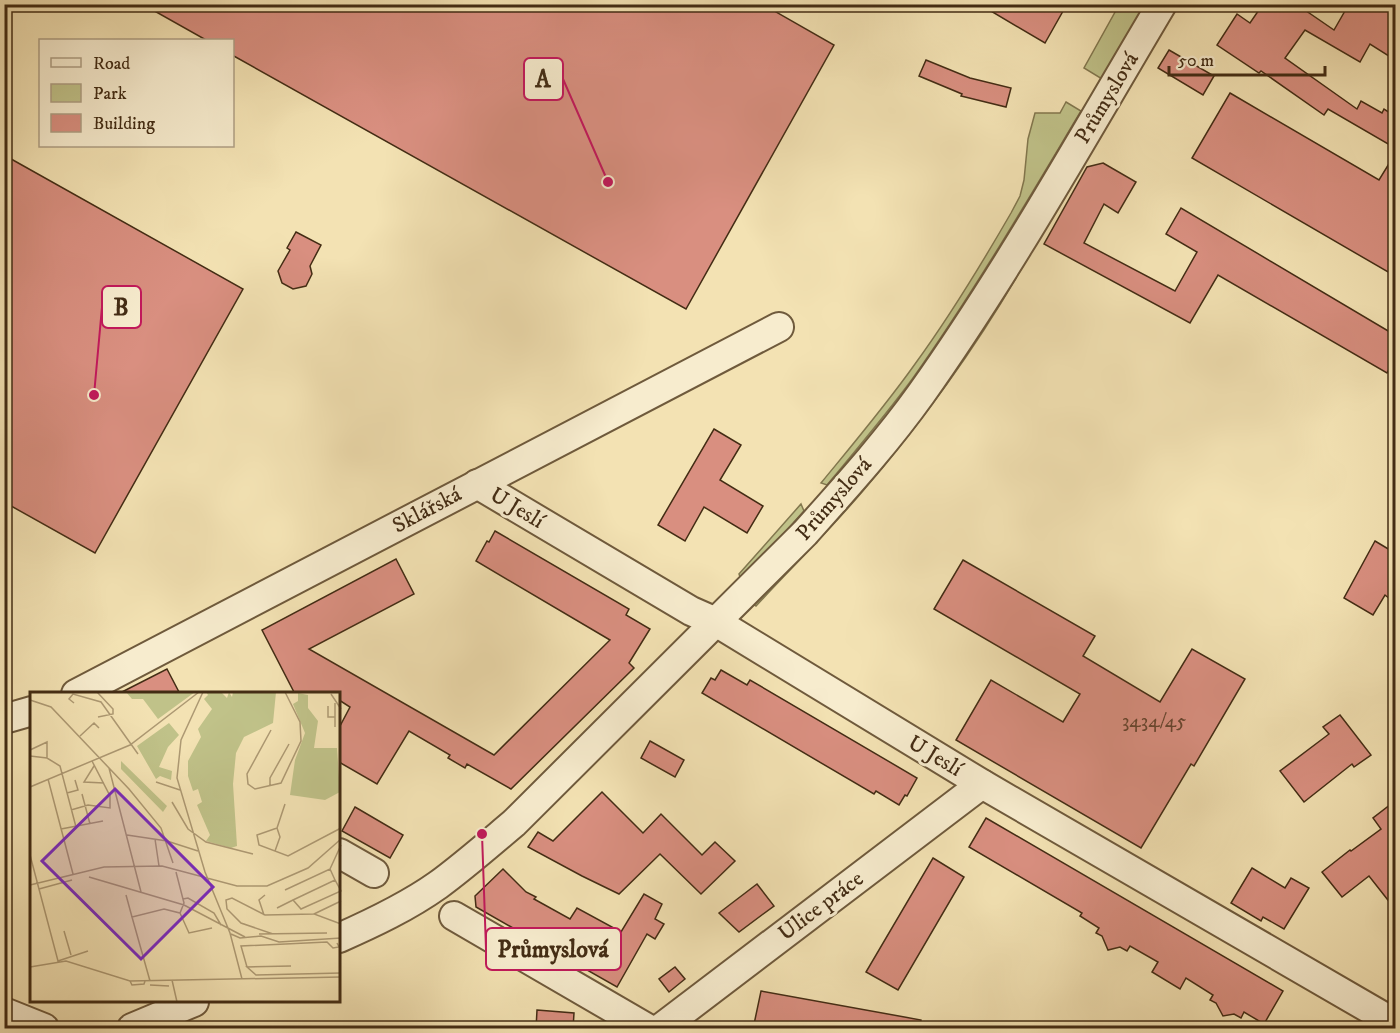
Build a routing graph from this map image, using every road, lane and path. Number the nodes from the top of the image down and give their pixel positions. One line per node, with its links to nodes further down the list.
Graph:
1 (1162, 4): 4 (street, Průmyslová)
2 (779, 327): 3 (street, Sklářská)
3 (477, 484): 4 (street, U Jeslí); 5 (street, Sklářská)
4 (716, 622): 8 (street, U Jeslí); 12 (street, Průmyslová)
5 (81, 692)
6 (30, 712): 7 (street)
7 (4, 719)
8 (981, 784): 15 (street, U Jeslí); 19 (street, Ulice práce)
9 (340, 854): 10 (street)
10 (374, 873)
11 (454, 916): 18 (street)
12 (340, 938)
13 (192, 1003): 17 (street)
14 (4, 1012): 16 (street)
15 (1395, 1024)
16 (44, 1029)
17 (132, 1029)
18 (647, 1029)
19 (661, 1029)

